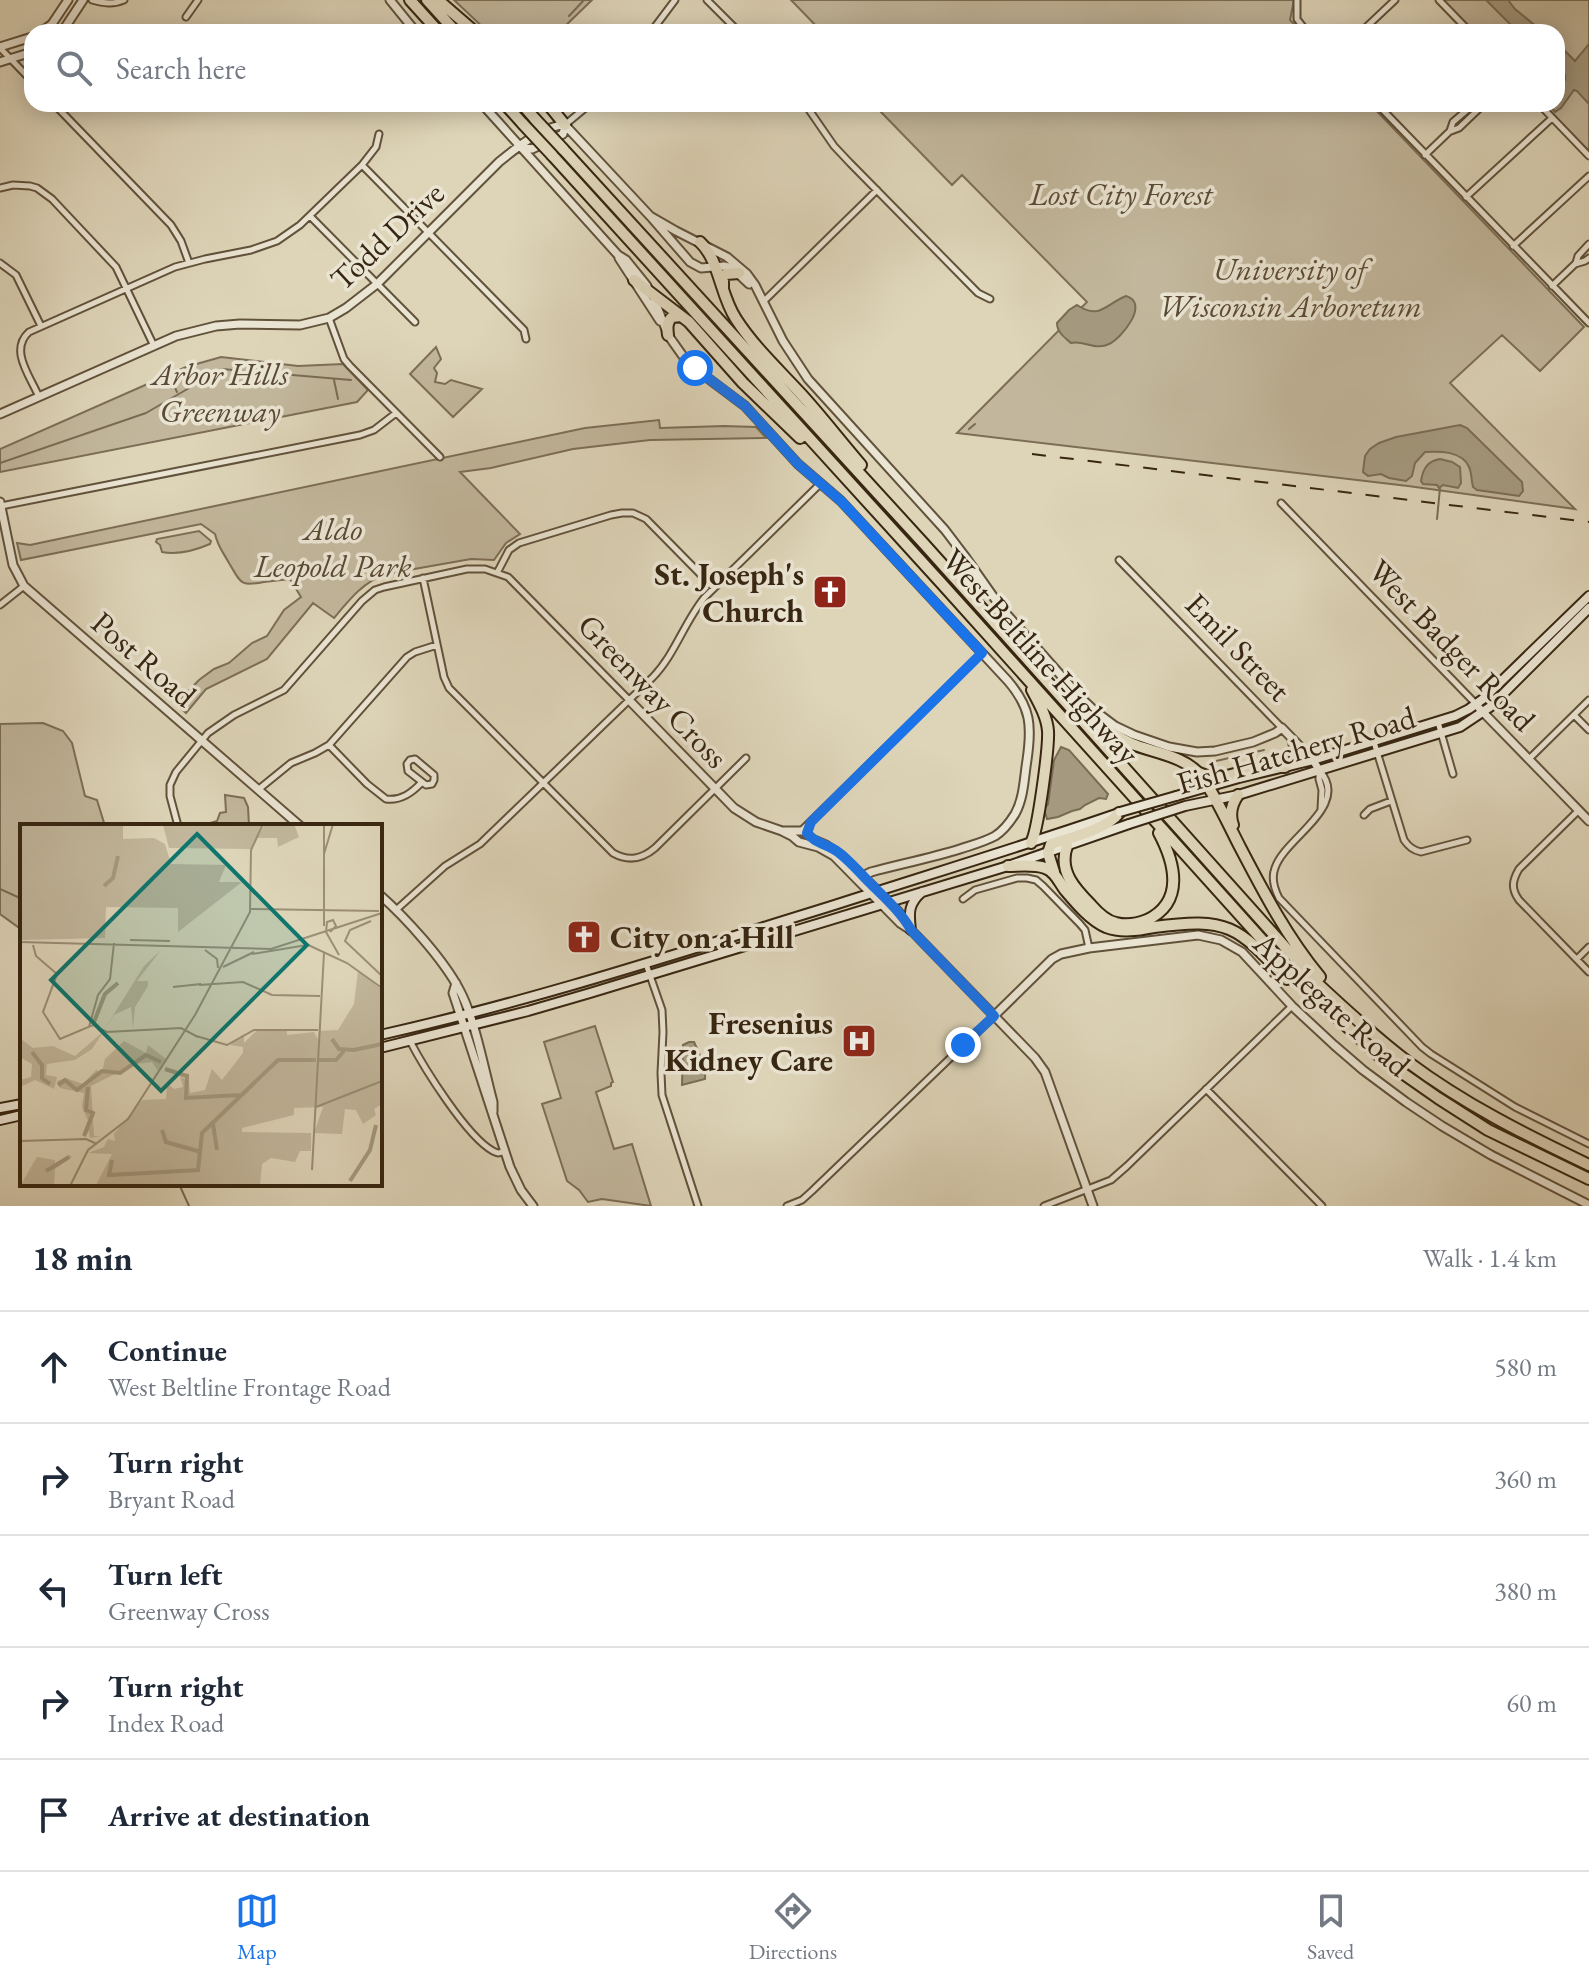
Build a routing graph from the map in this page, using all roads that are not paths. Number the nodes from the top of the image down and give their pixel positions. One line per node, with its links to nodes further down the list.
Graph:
1 (68, 0): 18 (street)
2 (83, 0): 19 (street)
3 (92, 0): 4 (street)
4 (124, 0)
5 (198, 0): 17 (street)
6 (382, 0): 16 (street)
7 (390, 0): 16 (street)
8 (410, 0): 21 (highway)
9 (427, 0): 22 (highway)
10 (438, 0): 23 (highway)
11 (675, 0): 24 (street)
12 (707, 0): 25 (street)
13 (1297, 0): 26 (street)
14 (1395, 0): 27 (street)
15 (1439, 0): 28 (street)
16 (397, 10): 20 (street)
17 (186, 17)
18 (52, 24)
19 (67, 24)
20 (409, 24)
21 (432, 24)
22 (449, 24)
23 (466, 24)
24 (657, 24)
25 (731, 24)
26 (1301, 24)
27 (1370, 24)
28 (1462, 24)
29 (24, 40): 30 (street)
30 (0, 48): 32 (street)
31 (24, 55): 32 (street)
32 (11, 59): 33 (street); 34 (street)
33 (0, 62)
34 (24, 73)
35 (62, 112): 67 (street)
36 (489, 112): 50 (street)
37 (512, 112): 95 (highway, West Beltline Highway, bridge)
38 (529, 112): 96 (highway, West Beltline Highway, bridge)
39 (554, 112): 47 (highway)
40 (580, 112): 47 (street, Todd Drive)
41 (811, 112): 56 (street)
42 (1384, 112): 51 (street)
43 (1465, 112): 48 (street)
44 (1476, 112): 48 (street)
45 (1546, 112): 46 (street)
46 (1552, 118): 52 (street); 57 (street)
47 (565, 125): 50 (street, Todd Drive); 59 (street)
48 (1450, 131): 51 (street)
49 (379, 134): 53 (street)
50 (521, 147): 60 (street, Todd Drive); 64 (street)
51 (1425, 155): 57 (street)
52 (1589, 156)
53 (362, 165): 58 (street); 60 (street)
54 (1589, 176): 63 (street)
55 (0, 188): 74 (street)
56 (877, 190): 77 (street); 78 (street)
57 (1466, 197): 63 (street)
58 (310, 216): 67 (street); 72 (street)
59 (650, 216): 61 (street); 69 (street)
60 (428, 233): 72 (street, Todd Drive); 86 (street)
61 (700, 242): 69 (highway); 78 (street)
62 (1589, 244): 68 (street)
63 (1513, 246): 73 (street)
64 (618, 255): 71 (street); 75 (street)
65 (1589, 258): 68 (street)
66 (0, 263): 84 (street)
67 (189, 263): 74 (street)
68 (1575, 264): 73 (street)
69 (715, 267): 70 (street); 76 (highway)
70 (739, 273): 76 (highway); 78 (street)
71 (634, 280): 75 (highway); 82 (street)
72 (377, 284): 80 (street, Todd Drive); 81 (street)
73 (1552, 286): 83 (street)
74 (127, 288): 84 (street); 87 (street)
75 (651, 294): 79 (highway); 82 (street)
76 (723, 294): 96 (highway)
77 (990, 299)
78 (764, 301): 115 (street)
79 (681, 316): 85 (highway); 95 (highway)
80 (329, 318): 87 (street, Todd Drive); 89 (street)
81 (415, 322)
82 (662, 322): 85 (street)
83 (1589, 323)
84 (41, 326): 88 (street)
85 (668, 335): 92 (street)
86 (526, 339)
87 (154, 346): 88 (street, Todd Drive)
88 (39, 397): 90 (street, Todd Drive)
89 (396, 413): 91 (street); 94 (street)
90 (0, 414)
91 (440, 457)
92 (820, 484): 101 (street); 106 (street)
93 (1281, 503): 111 (street, West Badger Road)
94 (0, 504): 100 (street, Post Road)
95 (874, 509): 108 (highway, West Beltline Highway)
96 (925, 545): 107 (highway, West Beltline Highway)
97 (1119, 560): 115 (street, Emil Street)
98 (497, 573): 99 (street); 101 (street); 109 (street, Greenway Cross)
99 (423, 578): 105 (street); 119 (street)
100 (24, 586): 103 (street); 119 (street, Post Road)
101 (714, 588): 109 (street)
102 (1589, 596): 111 (main road, Fish Hatchery Road)
103 (0, 605)
104 (1589, 608): 112 (main road, Fish Hatchery Road)
105 (437, 645): 121 (street); 131 (street)
106 (982, 653): 145 (street); 153 (street)
107 (1029, 661): 127 (highway); 177 (highway, West Beltline Highway)
108 (1025, 676): 141 (highway, West Beltline Highway); 147 (highway)
109 (629, 700): 131 (street); 134 (street, Greenway Cross)
110 (1589, 700): 113 (street)
111 (1476, 704): 112 (street, West Badger Road); 114 (main road, Fish Hatchery Road)
112 (1483, 712): 117 (main road, Fish Hatchery Road); 124 (street, West Badger Road)
113 (1574, 715): 116 (street); 124 (street)
114 (1438, 722): 117 (street); 120 (main road, Fish Hatchery Road)
115 (1282, 728): 118 (street, Emil Street)
116 (1589, 730)
117 (1441, 733): 122 (main road, Fish Hatchery Road); 129 (street)
118 (1291, 737): 125 (street, Emil Street); 126 (street)
119 (202, 741): 133 (street, Post Road); 143 (street)
120 (1374, 742): 122 (street); 125 (main road, Fish Hatchery Road)
121 (329, 745): 130 (street); 133 (street)
122 (1377, 752): 128 (main road, Fish Hatchery Road); 137 (street)
123 (746, 758): 134 (street)
124 (1529, 759): 138 (street, West Badger Road)
125 (1313, 760): 126 (main road, Fish Hatchery Road); 128 (street, Emil Street)
126 (1287, 767): 127 (highway); 132 (main road, Fish Hatchery Road)
127 (1193, 768): 132 (highway)
128 (1319, 770): 135 (main road, Fish Hatchery Road); 188 (street)
129 (1453, 774)
130 (422, 782): 130 (street)
131 (544, 784): 134 (street); 159 (street)
132 (1208, 788): 136 (highway); 139 (main road, Fish Hatchery Road, bridge)
133 (259, 789): 144 (street, Post Road)
134 (715, 789): 145 (street, Greenway Cross)
135 (1238, 795): 136 (main road, Fish Hatchery Road); 151 (highway)
136 (1215, 800): 148 (main road, Fish Hatchery Road, bridge); 151 (highway)
137 (1391, 801): 140 (street); 146 (street)
138 (1579, 810): 142 (street, West Badger Road); 167 (street)
139 (1119, 812): 147 (main road, Fish Hatchery Road); 149 (highway)
140 (1364, 815)
141 (1151, 817): 148 (highway); 181 (highway, West Beltline Highway)
142 (1589, 821)
143 (177, 824)
144 (298, 824)
145 (803, 836): 153 (street, Greenway Cross); 155 (street, Greenway Cross)
146 (1467, 840)
147 (1031, 843): 155 (main road, Fish Hatchery Road)
148 (1067, 846): 149 (main road, Fish Hatchery Road)
149 (1048, 853): 150 (main road, Fish Hatchery Road); 152 (highway)
150 (1008, 866): 152 (highway); 154 (main road, Fish Hatchery Road)
151 (1251, 868): 177 (highway)
152 (1055, 875): 181 (highway)
153 (863, 876): 155 (street, Greenway Cross)
154 (927, 890): 158 (main road, Fish Hatchery Road); 162 (main road)
155 (874, 892): 158 (street, Greenway Cross); 160 (main road, Fish Hatchery Road)
156 (382, 897): 159 (street)
157 (963, 899): 166 (street)
158 (884, 902): 162 (street, Greenway Cross); 163 (main road, Fish Hatchery Road)
159 (396, 910): 174 (street)
160 (780, 922): 161 (main road, Fish Hatchery Road); 163 (main road)
161 (759, 928): 164 (main road); 168 (main road, Fish Hatchery Road)
162 (911, 930): 175 (street, Greenway Cross)
163 (769, 937): 164 (main road, Fish Hatchery Road)
164 (749, 943): 170 (main road, Fish Hatchery Road)
165 (1589, 947): 167 (street)
166 (1089, 948): 173 (street, Applegate Road); 175 (street, Applegate Road)
167 (1577, 959): 169 (street)
168 (646, 963): 170 (street); 171 (main road, Fish Hatchery Road)
169 (1589, 972)
170 (650, 974): 172 (main road, Fish Hatchery Road); 196 (street)
171 (579, 983): 172 (main road); 174 (main road, Fish Hatchery Road)
172 (569, 999): 176 (main road, Fish Hatchery Road)
173 (1292, 1006): 182 (street); 194 (street, Applegate Road)
174 (464, 1016): 176 (street); 178 (main road, Fish Hatchery Road)
175 (994, 1016): 193 (street, Greenway Cross); 197 (street)
176 (467, 1026): 179 (main road, Fish Hatchery Road); 189 (street)
177 (1370, 1032): 190 (highway, West Beltline Highway)
178 (382, 1035)
179 (410, 1040): 180 (main road, Fish Hatchery Road); 189 (street)
180 (382, 1047)
181 (1385, 1061): 187 (highway, West Beltline Highway)
182 (1206, 1089): 193 (street); 200 (street)
183 (20, 1104): 184 (main road)
184 (0, 1108)
185 (20, 1115): 186 (main road)
186 (0, 1120)
187 (1488, 1130): 191 (highway, West Beltline Highway); 192 (highway)
188 (1589, 1144)
189 (505, 1151): 195 (street)
190 (1589, 1165)
191 (1589, 1179)
192 (1589, 1187)
193 (1087, 1190): 198 (street); 199 (street, Greenway Cross)
194 (1589, 1205)
195 (533, 1206)
196 (698, 1206)
197 (787, 1206)
198 (1044, 1206)
199 (1093, 1206)
200 (1322, 1206)

